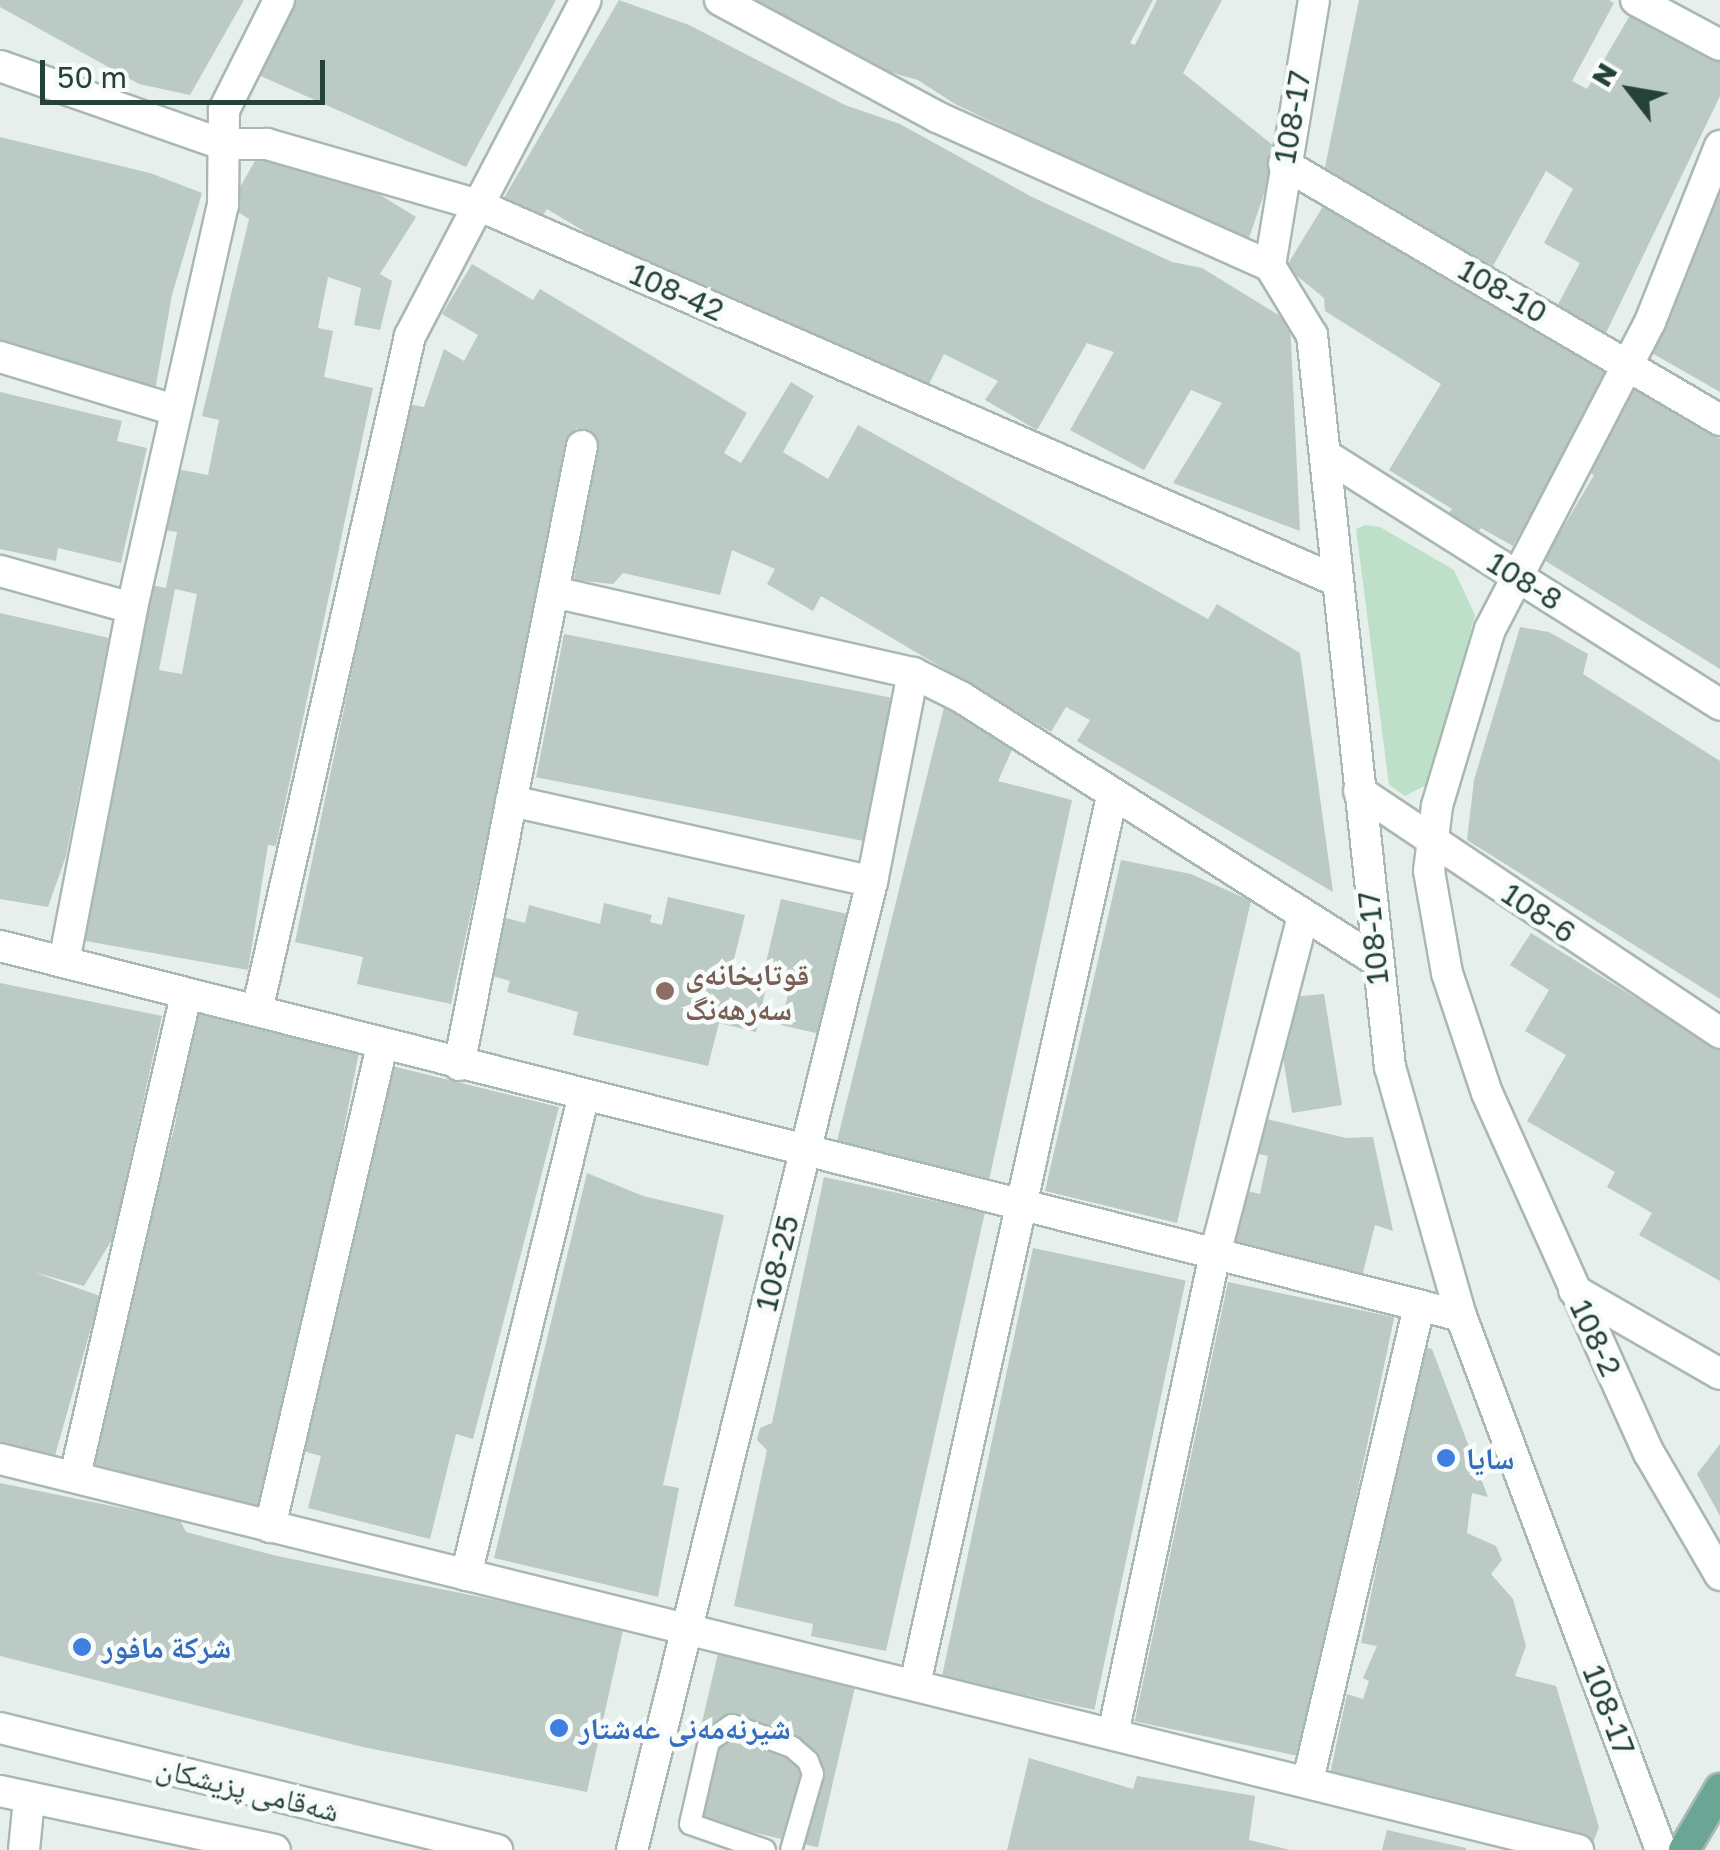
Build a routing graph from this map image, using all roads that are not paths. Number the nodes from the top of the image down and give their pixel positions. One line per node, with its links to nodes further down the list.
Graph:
1 (279, 0): 8 (street)
2 (586, 0): 11 (street)
3 (720, 0): 12 (street)
4 (1636, 0): 6 (street)
5 (1312, 1): 10 (street, 108-17)
6 (1720, 46)
7 (0, 66): 8 (street, 108-42)
8 (221, 144): 11 (street, 108-42); 15 (street)
9 (1720, 146): 14 (street, 108-2)
10 (1284, 164): 12 (street, 108-17); 14 (street, 108-10)
11 (478, 205): 21 (street, 108-42); 36 (street)
12 (1270, 266): 18 (street, 108-17)
13 (0, 357): 15 (street)
14 (1629, 365): 16 (street, 108-10); 20 (street, 108-2)
15 (174, 410): 23 (street)
16 (1720, 420)
17 (582, 446): 22 (street)
18 (1330, 458): 20 (street, 108-8); 21 (street, 108-17)
19 (0, 571): 23 (street)
20 (1519, 577): 25 (street, 108-8); 29 (street, 108-2)
21 (1335, 580): 26 (street, 108-17)
22 (553, 592): 24 (street); 28 (street)
23 (132, 608): 34 (street)
24 (914, 673): 27 (street); 30 (street, 108-25)
25 (1720, 705)
26 (1359, 791): 29 (street, 108-6); 33 (street, 108-17)
27 (1112, 796): 31 (street); 42 (street)
28 (511, 801): 30 (street); 39 (street)
29 (1431, 841): 37 (street, 108-6); 44 (street, 108-2)
30 (872, 882): 41 (street, 108-25)
31 (1303, 916): 33 (street); 43 (street)
32 (0, 946): 34 (street)
33 (1375, 960): 46 (street, 108-17)
34 (64, 962): 35 (street)
35 (186, 994): 36 (street); 49 (street)
36 (257, 1011): 38 (street)
37 (1720, 1034)
38 (382, 1044): 39 (street); 50 (street)
39 (459, 1065): 40 (street)
40 (584, 1096): 41 (street); 51 (street)
41 (804, 1153): 42 (street); 53 (street, 108-25)
42 (1021, 1207): 43 (street); 54 (street)
43 (1214, 1258): 45 (street); 56 (street)
44 (1574, 1290): 47 (street); 52 (street, 108-2)
45 (1419, 1306): 46 (street); 57 (street)
46 (1461, 1316): 68 (street, 108-17)
47 (1720, 1374)
48 (0, 1459): 49 (street)
49 (74, 1476): 50 (street)
50 (270, 1527): 51 (street)
51 (466, 1575): 53 (street)
52 (1720, 1575)
53 (688, 1630): 54 (street); 64 (street, 108-25)
54 (916, 1684): 56 (street)
55 (0, 1728): 63 (street, شەقامی پزیشکان)
56 (1113, 1734): 57 (street)
57 (1308, 1780): 67 (street)
58 (1720, 1789): 69 (main road)
59 (15, 1795): 61 (street); 62 (street, شەقامی پزیشکان)
60 (1720, 1798): 70 (main road)
61 (24, 1850)
62 (275, 1850)
63 (497, 1850)
64 (632, 1850)
65 (765, 1850): 66 (lane)
66 (791, 1850)
67 (1578, 1850)
68 (1662, 1850)
69 (1684, 1850)
70 (1712, 1850)

